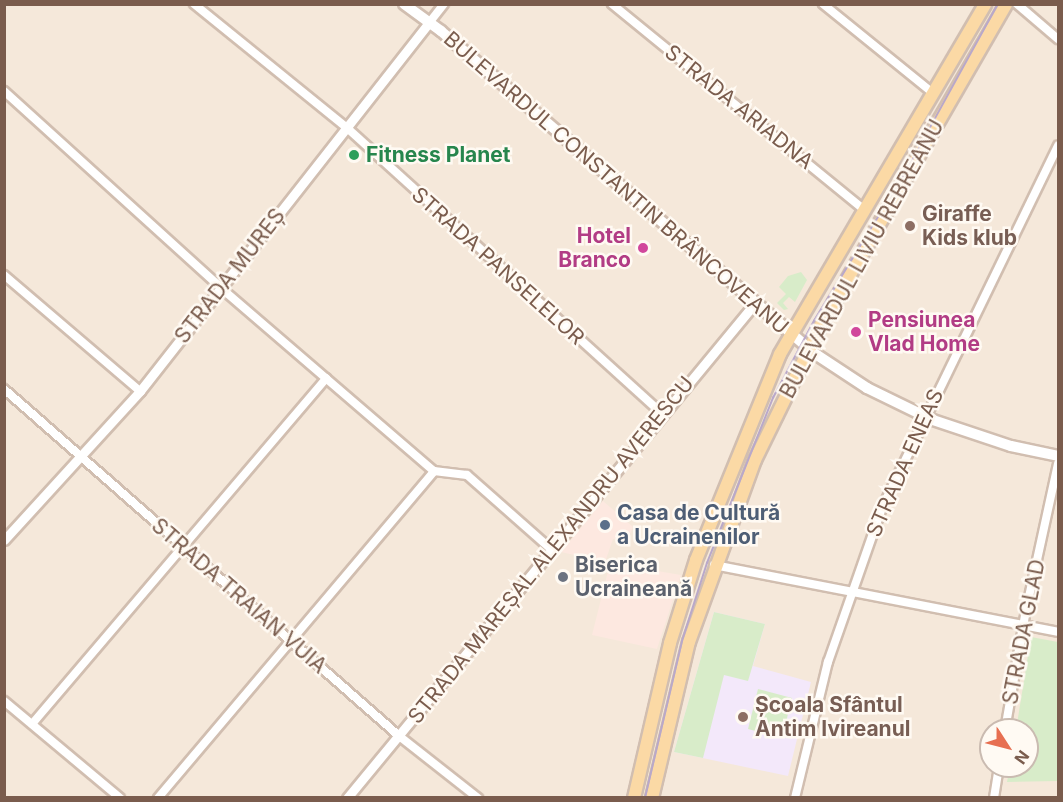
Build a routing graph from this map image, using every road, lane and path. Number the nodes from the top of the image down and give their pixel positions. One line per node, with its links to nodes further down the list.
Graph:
1 (194, 4): 13 (street, STRADA PANSELELOR)
2 (404, 4): 9 (main road, BULEVARDUL CONSTANTIN BRÂNCOVEANU)
3 (444, 4): 9 (street, STRADA MUREȘ)
4 (612, 4): 15 (street, STRADA ARIADNA)
5 (823, 4): 12 (street)
6 (985, 4): 12 (main road, BULEVARDUL LIVIU REBREANU)
7 (1006, 4): 20 (main road, BULEVARDUL LIVIU REBREANU)
8 (1017, 4): 10 (street)
9 (429, 23): 13 (street, STRADA MUREȘ); 18 (main road, BULEVARDUL CONSTANTIN BRÂNCOVEANU)
10 (1059, 39)
11 (4, 91): 17 (street)
12 (933, 93): 15 (main road, BULEVARDUL LIVIU REBREANU)
13 (346, 127): 17 (street, STRADA MUREȘ); 24 (street, STRADA PANSELELOR)
14 (1059, 145): 25 (street, STRADA ENEAS)
15 (865, 210): 19 (main road, BULEVARDUL LIVIU REBREANU)
16 (4, 275): 23 (street)
17 (221, 288): 21 (street); 23 (street, STRADA MUREȘ)
18 (755, 303): 19 (main road, BULEVARDUL CONSTANTIN BRÂNCOVEANU); 24 (street, STRADA MAREȘAL ALEXANDRU AVERESCU)
19 (790, 333): 20 (main road, BULEVARDUL CONSTANTIN BRÂNCOVEANU); 47 (main road, BULEVARDUL LIVIU REBREANU)
20 (808, 348): 25 (main road, BULEVARDUL CONSTANTIN BRÂNCOVEANU); 33 (main road, BULEVARDUL LIVIU REBREANU)
21 (326, 378): 29 (street); 31 (street)
22 (4, 389): 26 (street, STRADA TRAIAN VUIA)
23 (140, 391): 26 (street, STRADA MUREȘ)
24 (662, 414): 32 (street, STRADA MAREȘAL ALEXANDRU AVERESCU)
25 (924, 416): 27 (main road, BULEVARDUL CONSTANTIN BRÂNCOVEANU); 34 (street, STRADA ENEAS)
26 (81, 455): 30 (street, STRADA MUREȘ); 31 (street, STRADA TRAIAN VUIA)
27 (1059, 456)
28 (1059, 464): 35 (street, STRADA GLAD)
29 (434, 471): 32 (street); 37 (street)
30 (5, 539)
31 (183, 546): 37 (street, STRADA TRAIAN VUIA); 40 (street)
32 (551, 549): 41 (street, STRADA MAREȘAL ALEXANDRU AVERESCU)
33 (714, 565): 34 (street); 48 (main road, BULEVARDUL LIVIU REBREANU)
34 (849, 593): 35 (street); 49 (street, STRADA ENEAS)
35 (1023, 626): 36 (street); 39 (street, STRADA GLAD)
36 (1059, 632)
37 (292, 642): 41 (street, STRADA TRAIAN VUIA); 44 (street)
38 (4, 701): 40 (street)
39 (1007, 718)
40 (33, 724): 43 (street)
41 (398, 735): 45 (street, STRADA MAREȘAL ALEXANDRU AVERESCU); 46 (street, STRADA TRAIAN VUIA)
42 (997, 778): 50 (street)
43 (120, 798)
44 (158, 798)
45 (346, 798)
46 (478, 798)
47 (634, 798)
48 (652, 798)
49 (795, 798)
50 (994, 798)

